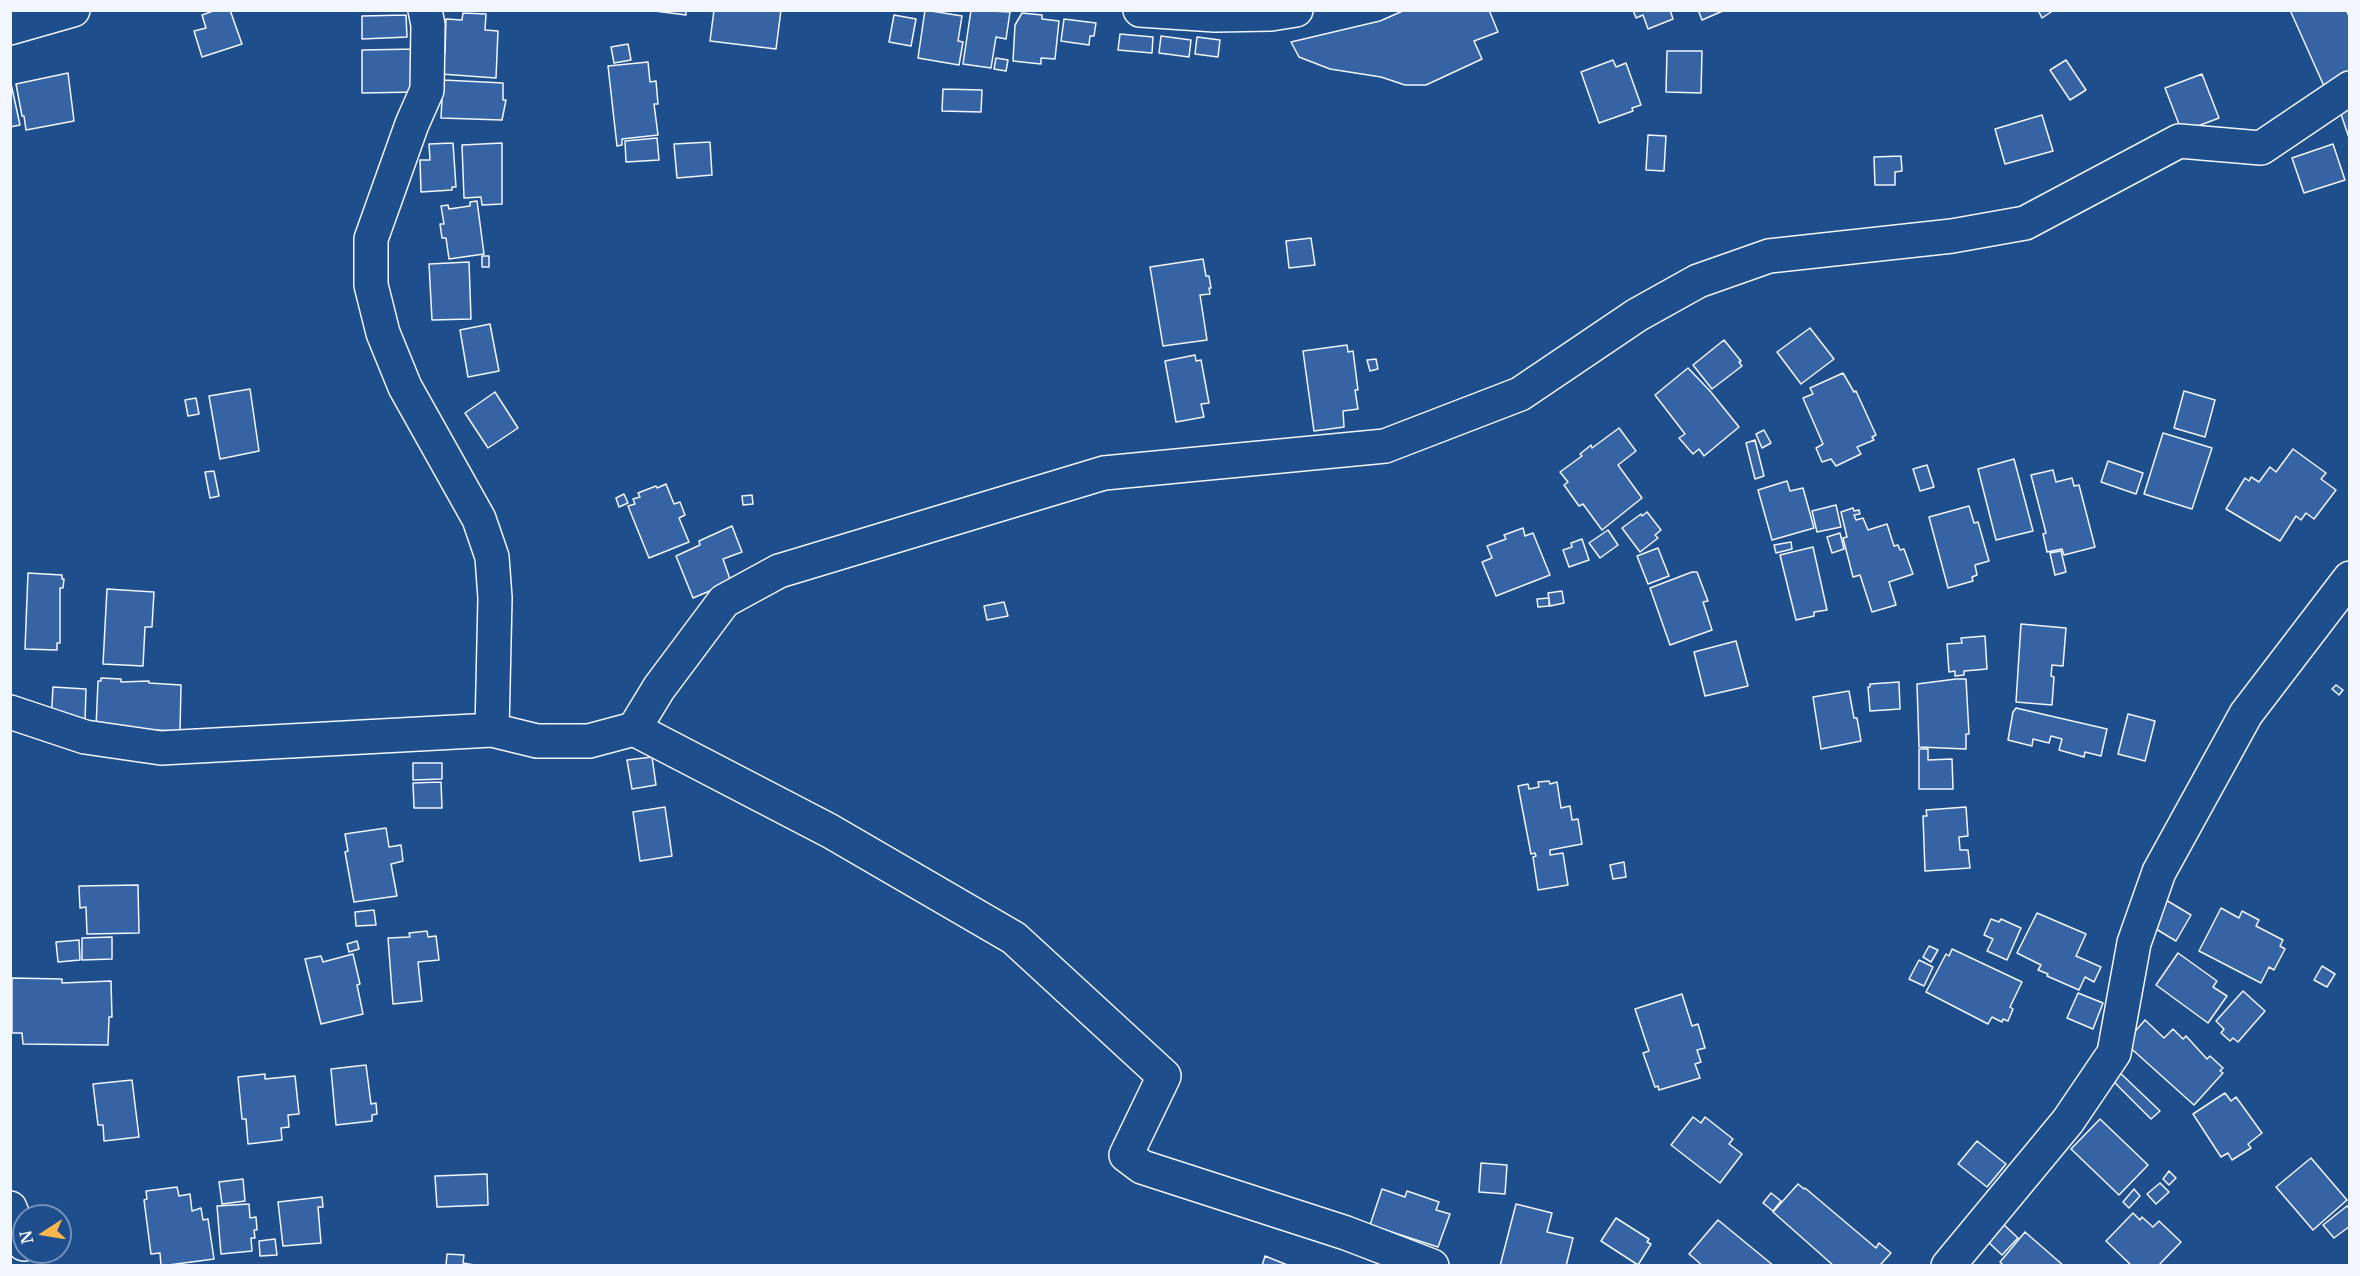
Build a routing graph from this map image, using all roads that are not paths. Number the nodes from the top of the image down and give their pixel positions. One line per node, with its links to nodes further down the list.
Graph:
1 (73, 10): 5 (street)
2 (425, 10): 10 (street)
3 (1140, 10): 4 (street)
4 (1296, 10)
5 (10, 28)
6 (2349, 88): 9 (street)
7 (2349, 578): 12 (street)
8 (10, 712): 10 (street)
9 (634, 729): 10 (street); 11 (street)
10 (492, 730)
11 (1432, 1266)
12 (1948, 1266)

